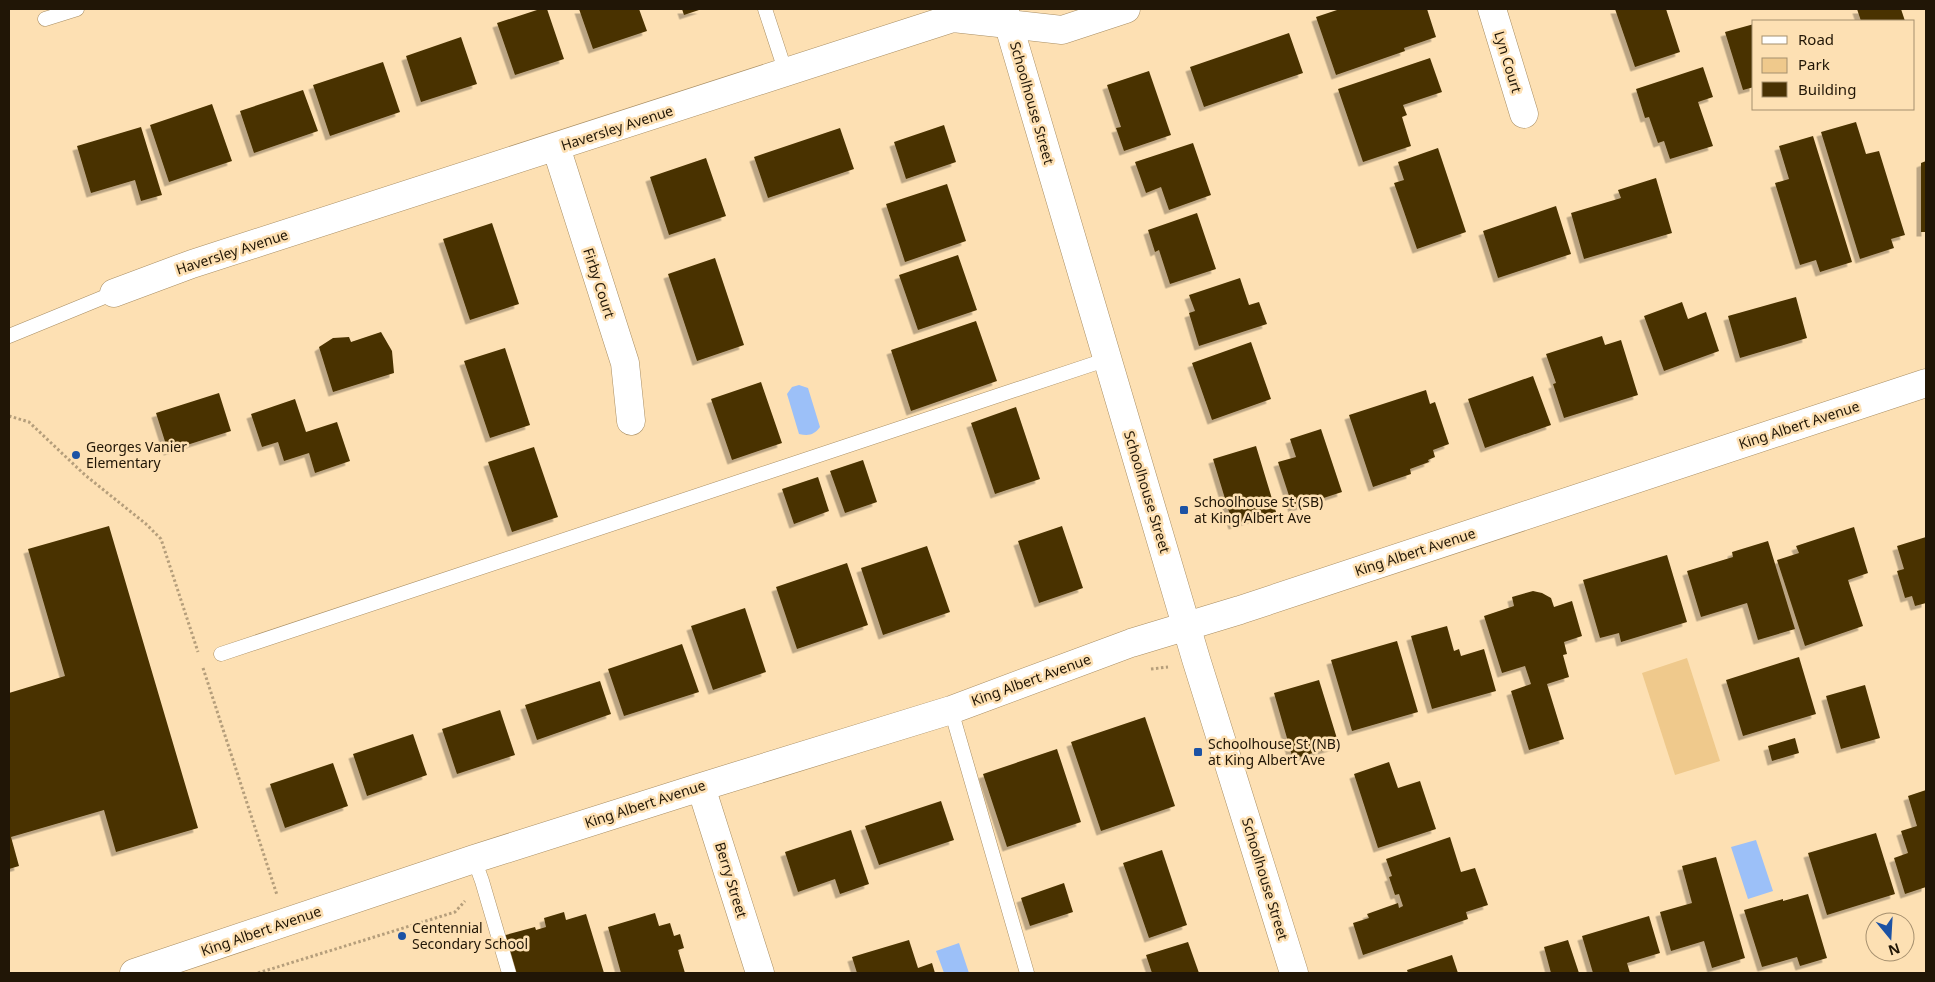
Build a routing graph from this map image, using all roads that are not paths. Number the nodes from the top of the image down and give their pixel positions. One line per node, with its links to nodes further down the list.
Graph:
1 (77, 9): 6 (lane)
2 (765, 9): 7 (lane)
3 (1126, 9): 5 (street, Haversley Avenue)
4 (1492, 9): 8 (street, Lyn Court)
5 (1007, 16): 7 (street, Haversley Avenue); 12 (street, Schoolhouse Street)
6 (45, 20)
7 (786, 73): 9 (street, Haversley Avenue)
8 (1524, 114)
9 (556, 147): 10 (street, Haversley Avenue); 14 (street, Firby Court)
10 (114, 293): 11 (lane)
11 (9, 336)
12 (1108, 359): 15 (street, Schoolhouse Street); 16 (lane)
13 (1926, 383): 15 (street, King Albert Avenue)
14 (631, 421)
15 (1187, 626): 17 (street, King Albert Avenue); 24 (street, Schoolhouse Street)
16 (222, 654)
17 (951, 710): 18 (street, King Albert Avenue); 23 (lane)
18 (701, 787): 19 (street, King Albert Avenue); 22 (street, Berry Street)
19 (478, 870): 20 (street, King Albert Avenue); 21 (lane)
20 (134, 973)
21 (509, 973)
22 (760, 973)
23 (1027, 973)
24 (1294, 973)

